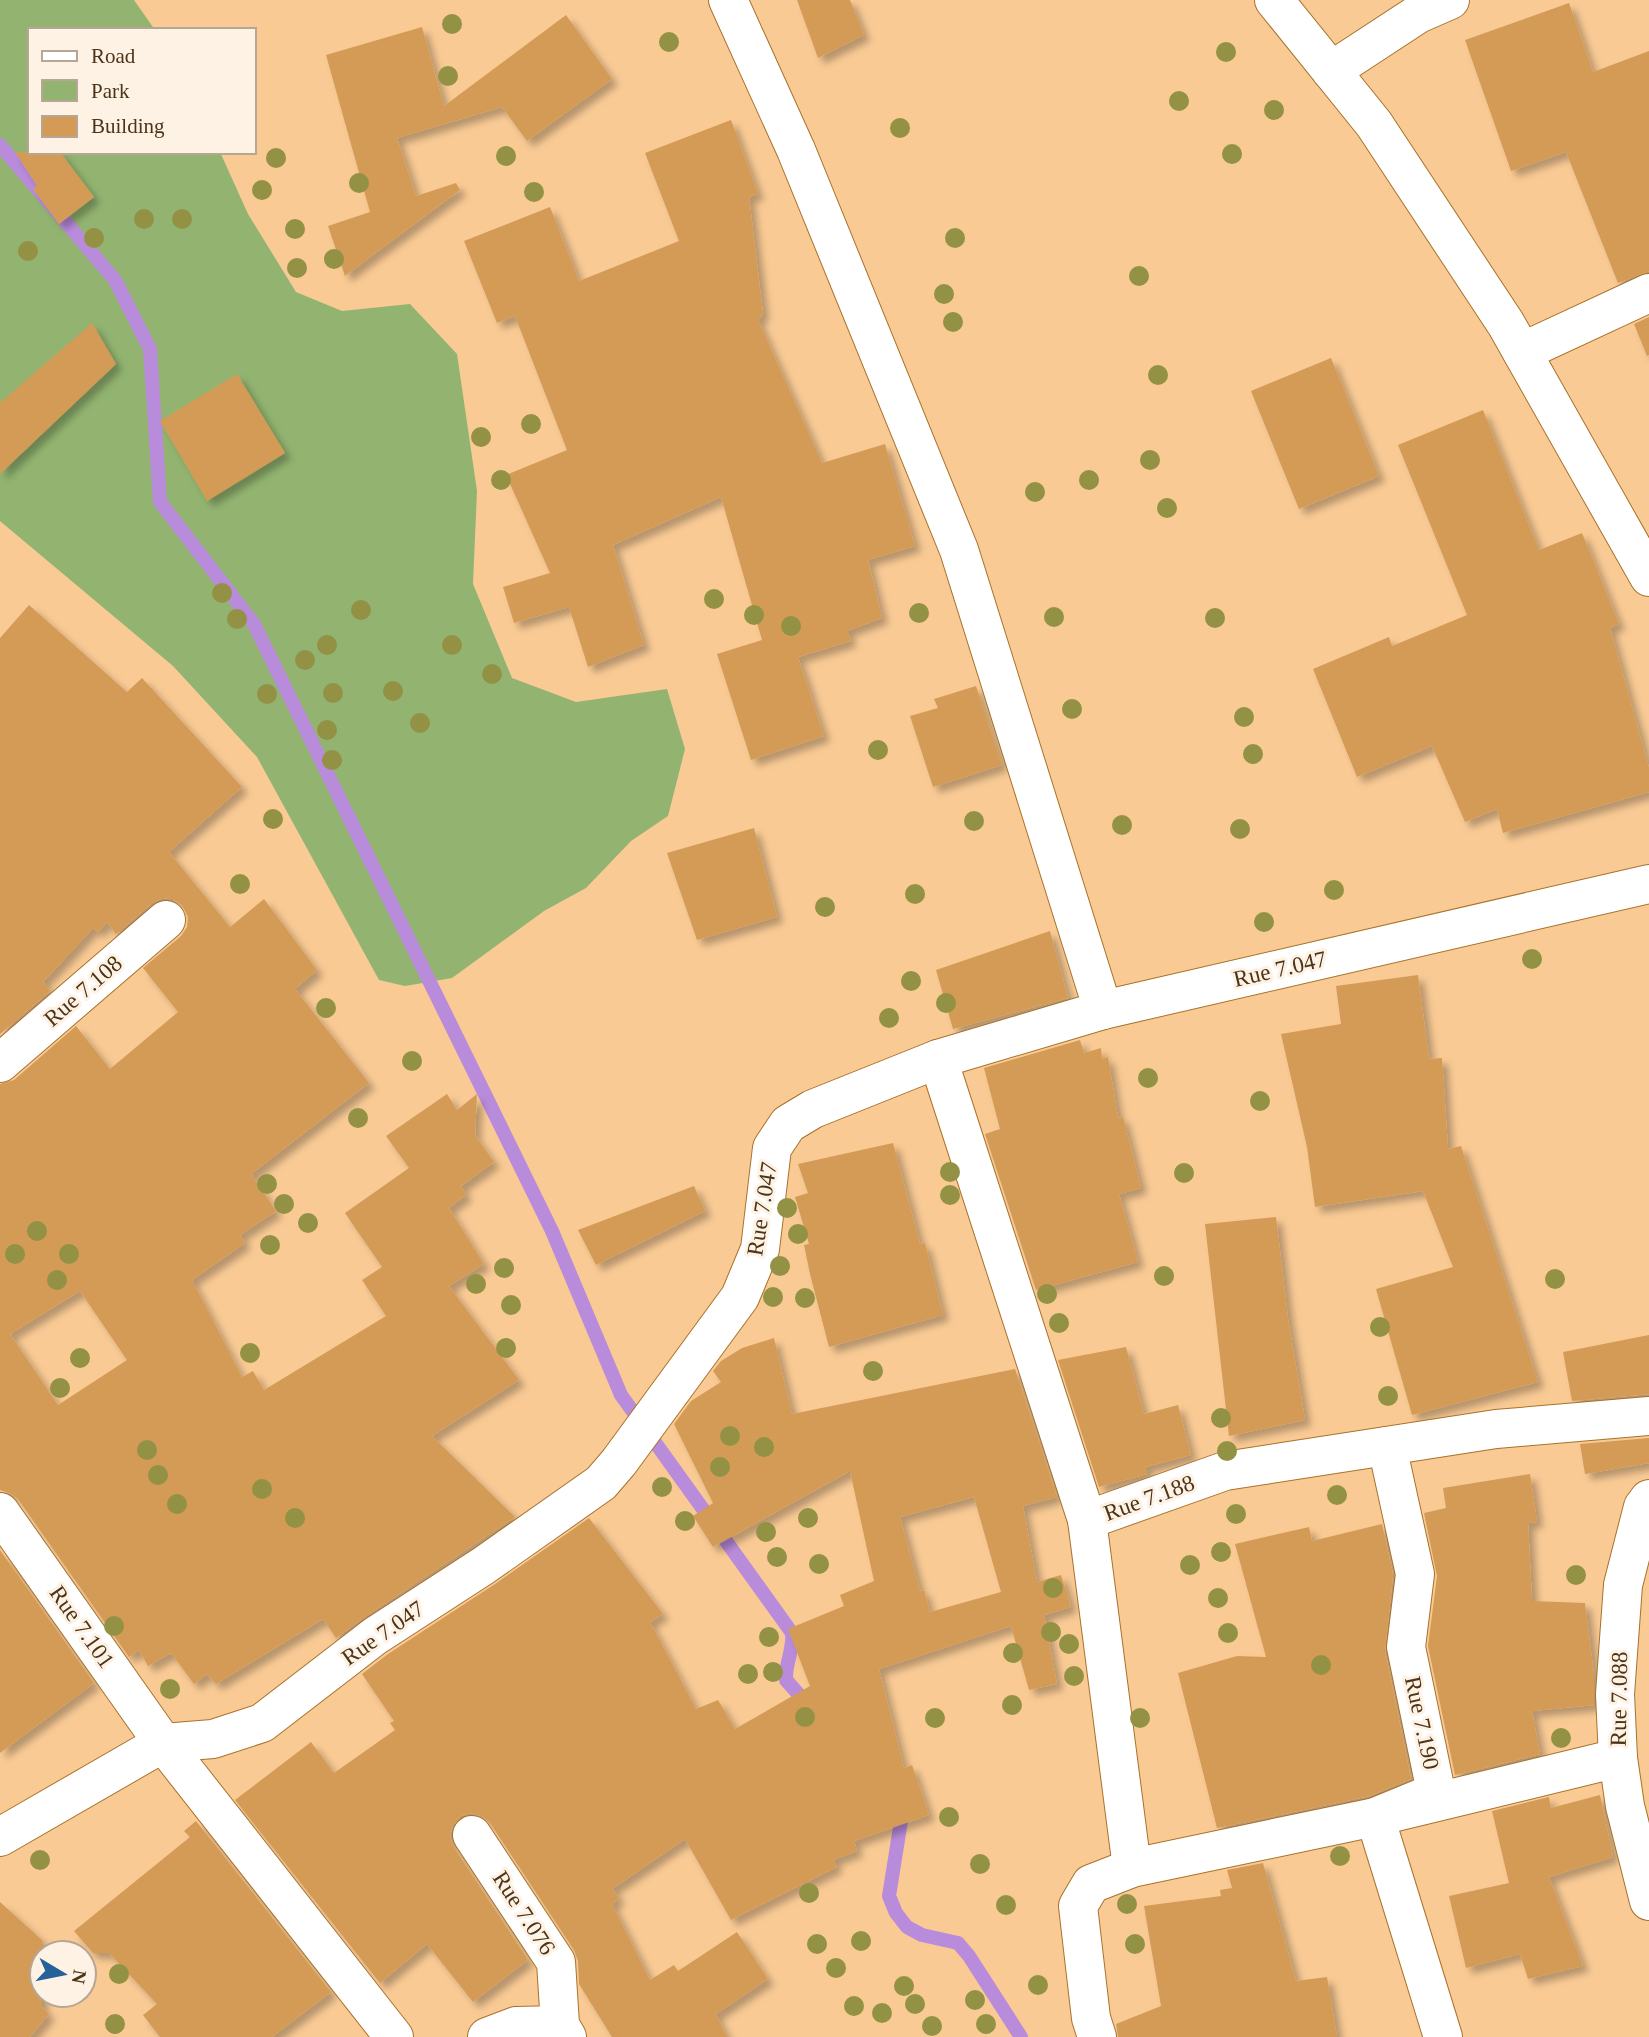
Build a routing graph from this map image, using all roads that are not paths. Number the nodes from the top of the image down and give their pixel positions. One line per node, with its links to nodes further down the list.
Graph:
1 (728, 0): 10 (street)
2 (1274, 0): 4 (street)
3 (1450, 0): 4 (street)
4 (1331, 71): 6 (street)
5 (1649, 293): 6 (street)
6 (1522, 352): 7 (street)
7 (1649, 578)
8 (1649, 884): 10 (street, Rue 7.047)
9 (166, 920): 12 (street, Rue 7.108)
10 (1103, 1010): 11 (street, Rue 7.047)
11 (938, 1059): 17 (street, Rue 7.188); 18 (street, Rue 7.047)
12 (0, 1063)
13 (1649, 1416): 14 (street, Rue 7.188)
14 (1387, 1446): 17 (street, Rue 7.188); 20 (street, Rue 7.190)
15 (1649, 1499): 19 (street, Rue 7.088)
16 (0, 1512): 18 (street, Rue 7.101)
17 (1087, 1520): 23 (street)
18 (163, 1743): 22 (street, Rue 7.047); 26 (street, Rue 7.101)
19 (1618, 1758): 20 (street); 24 (street, Rue 7.088)
20 (1375, 1817): 23 (street); 29 (street)
21 (472, 1835): 25 (street, Rue 7.076)
22 (0, 1837)
23 (1132, 1868): 28 (street)
24 (1649, 1901)
25 (564, 2031): 27 (street)
26 (394, 2037)
27 (487, 2037)
28 (1097, 2037)
29 (1443, 2037)

